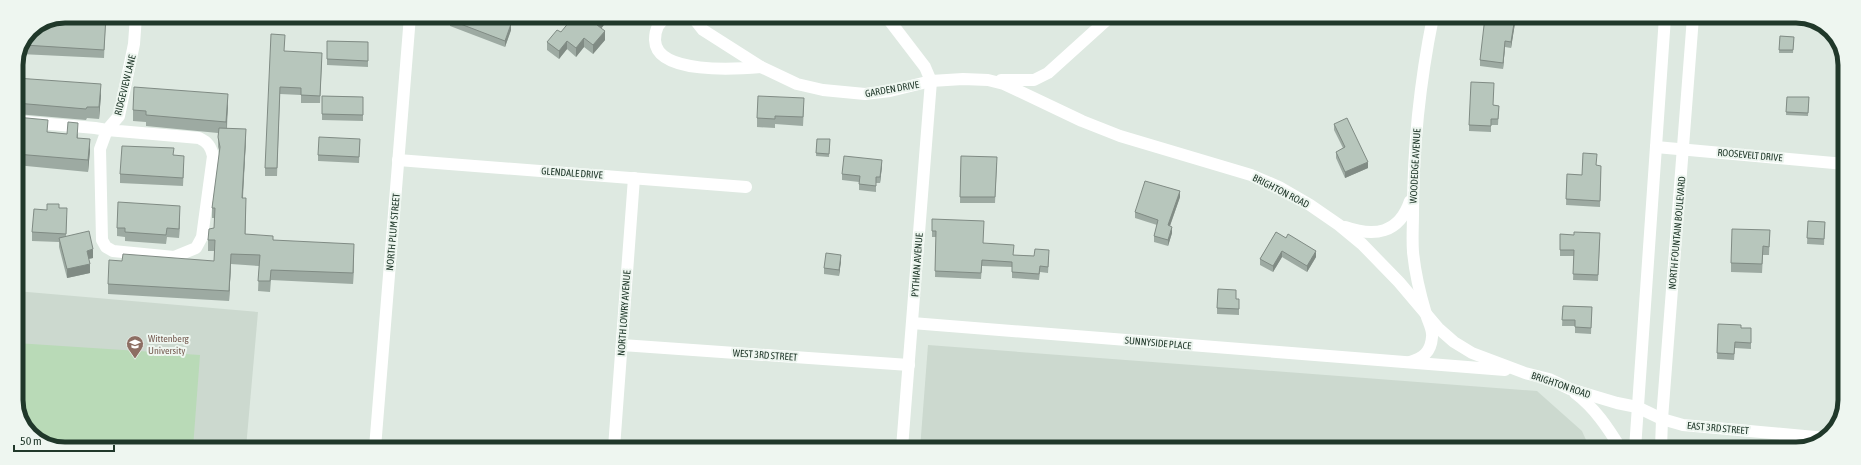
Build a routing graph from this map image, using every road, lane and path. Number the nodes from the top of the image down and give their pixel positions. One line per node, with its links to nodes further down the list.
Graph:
1 (136, 23): 14 (street, RIDGEVIEW LANE)
2 (409, 23): 17 (street, NORTH PLUM STREET)
3 (661, 23): 10 (street, GARDEN DRIVE)
4 (698, 23): 10 (street, GARDEN DRIVE)
5 (891, 23): 12 (street)
6 (1103, 23): 11 (street)
7 (1432, 23): 21 (street, WOODEDGE AVENUE)
8 (1665, 23): 15 (street)
9 (1693, 23): 16 (street, NORTH FOUNTAIN BOULEVARD)
10 (761, 67): 12 (street, GARDEN DRIVE)
11 (988, 80): 12 (street, BRIGHTON ROAD); 22 (street, BRIGHTON ROAD)
12 (931, 81): 24 (street, PYTHIAN AVENUE)
13 (23, 122): 14 (street)
14 (107, 130): 14 (street, RIDGEVIEW LANE)
15 (1656, 147): 16 (street, ROOSEVELT DRIVE); 30 (street)
16 (1684, 149): 18 (street, ROOSEVELT DRIVE); 31 (street, NORTH FOUNTAIN BOULEVARD)
17 (398, 160): 19 (street, GLENDALE DRIVE); 33 (street, NORTH PLUM STREET)
18 (1838, 163)
19 (634, 178): 20 (street, GLENDALE DRIVE); 25 (street, NORTH LOWRY AVENUE)
20 (746, 187)
21 (1413, 192): 22 (street); 23 (street, WOODEDGE AVENUE)
22 (1339, 225): 23 (street, BRIGHTON ROAD)
23 (1426, 314): 26 (street, SUNNYSIDE PLACE); 28 (street, BRIGHTON ROAD)
24 (912, 323): 26 (street, SUNNYSIDE PLACE); 27 (street, PYTHIAN AVENUE)
25 (622, 345): 27 (street, WEST 3RD STREET); 34 (street, NORTH LOWRY AVENUE)
26 (1404, 363): 28 (street, SUNNYSIDE PLACE)
27 (909, 365): 35 (street, PYTHIAN AVENUE)
28 (1525, 372): 29 (street, BRIGHTON ROAD)
29 (1570, 389): 30 (street, BRIGHTON ROAD); 36 (street)
30 (1637, 407): 31 (street, EAST 3RD STREET); 37 (street)
31 (1662, 419): 32 (street, EAST 3RD STREET); 38 (street, NORTH FOUNTAIN BOULEVARD)
32 (1815, 437)
33 (375, 442)
34 (614, 442)
35 (903, 442)
36 (1616, 442)
37 (1634, 442)
38 (1661, 442)

